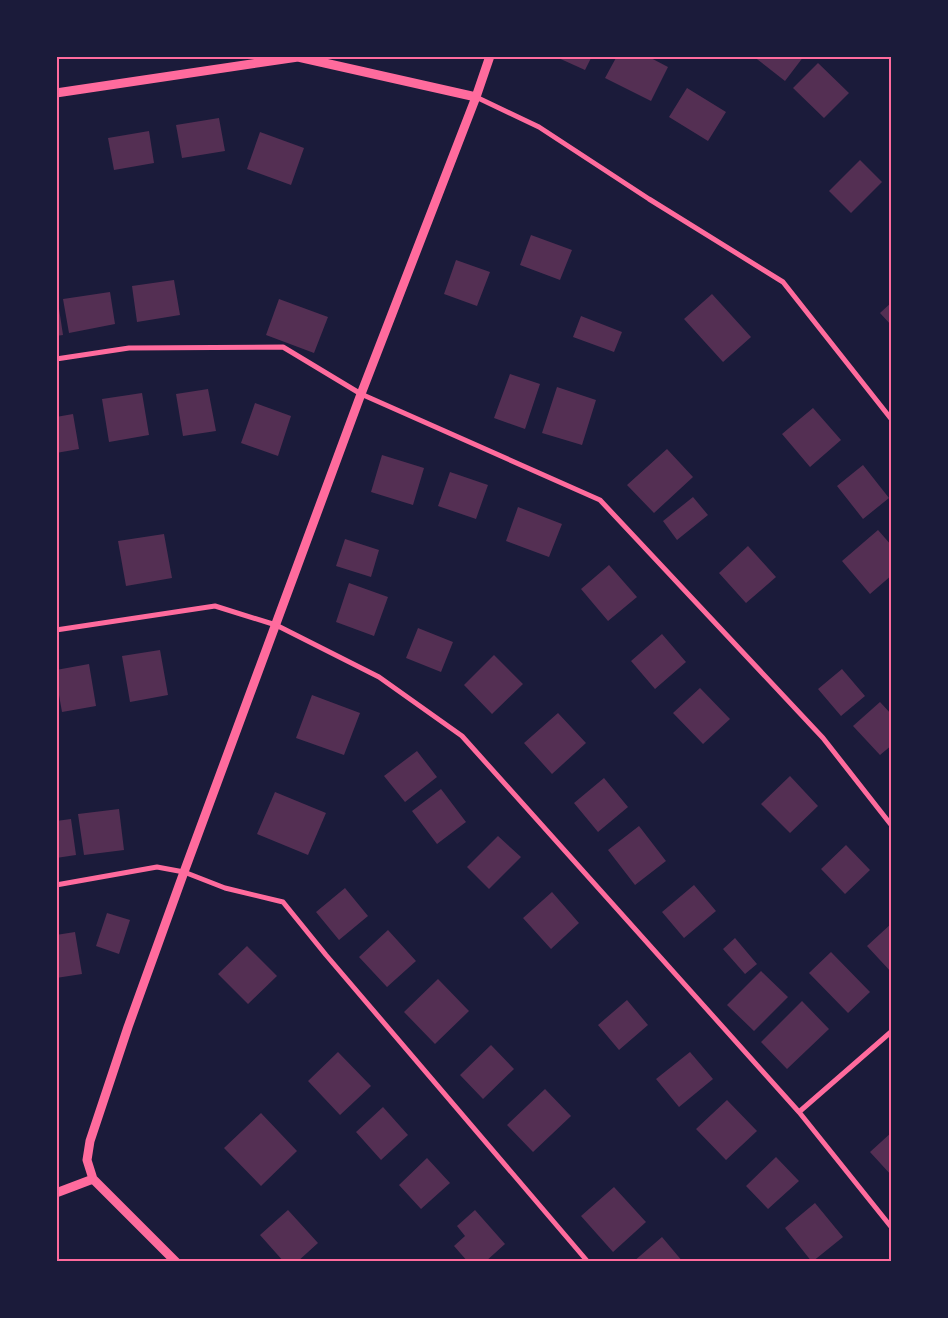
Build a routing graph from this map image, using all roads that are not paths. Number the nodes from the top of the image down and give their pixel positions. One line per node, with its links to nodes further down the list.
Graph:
1 (490, 56): 3 (street)
2 (56, 93): 3 (street)
3 (476, 97): 5 (street); 6 (street)
4 (56, 359): 5 (street)
5 (361, 394): 7 (street); 9 (street)
6 (892, 420)
7 (276, 625): 8 (street); 10 (street); 13 (street)
8 (56, 630)
9 (892, 826)
10 (184, 872): 11 (street); 14 (street); 18 (street)
11 (56, 885)
12 (892, 1031): 13 (street)
13 (799, 1112): 16 (street)
14 (93, 1180): 15 (street); 17 (street)
15 (56, 1193)
16 (892, 1228)
17 (176, 1262)
18 (588, 1262)

